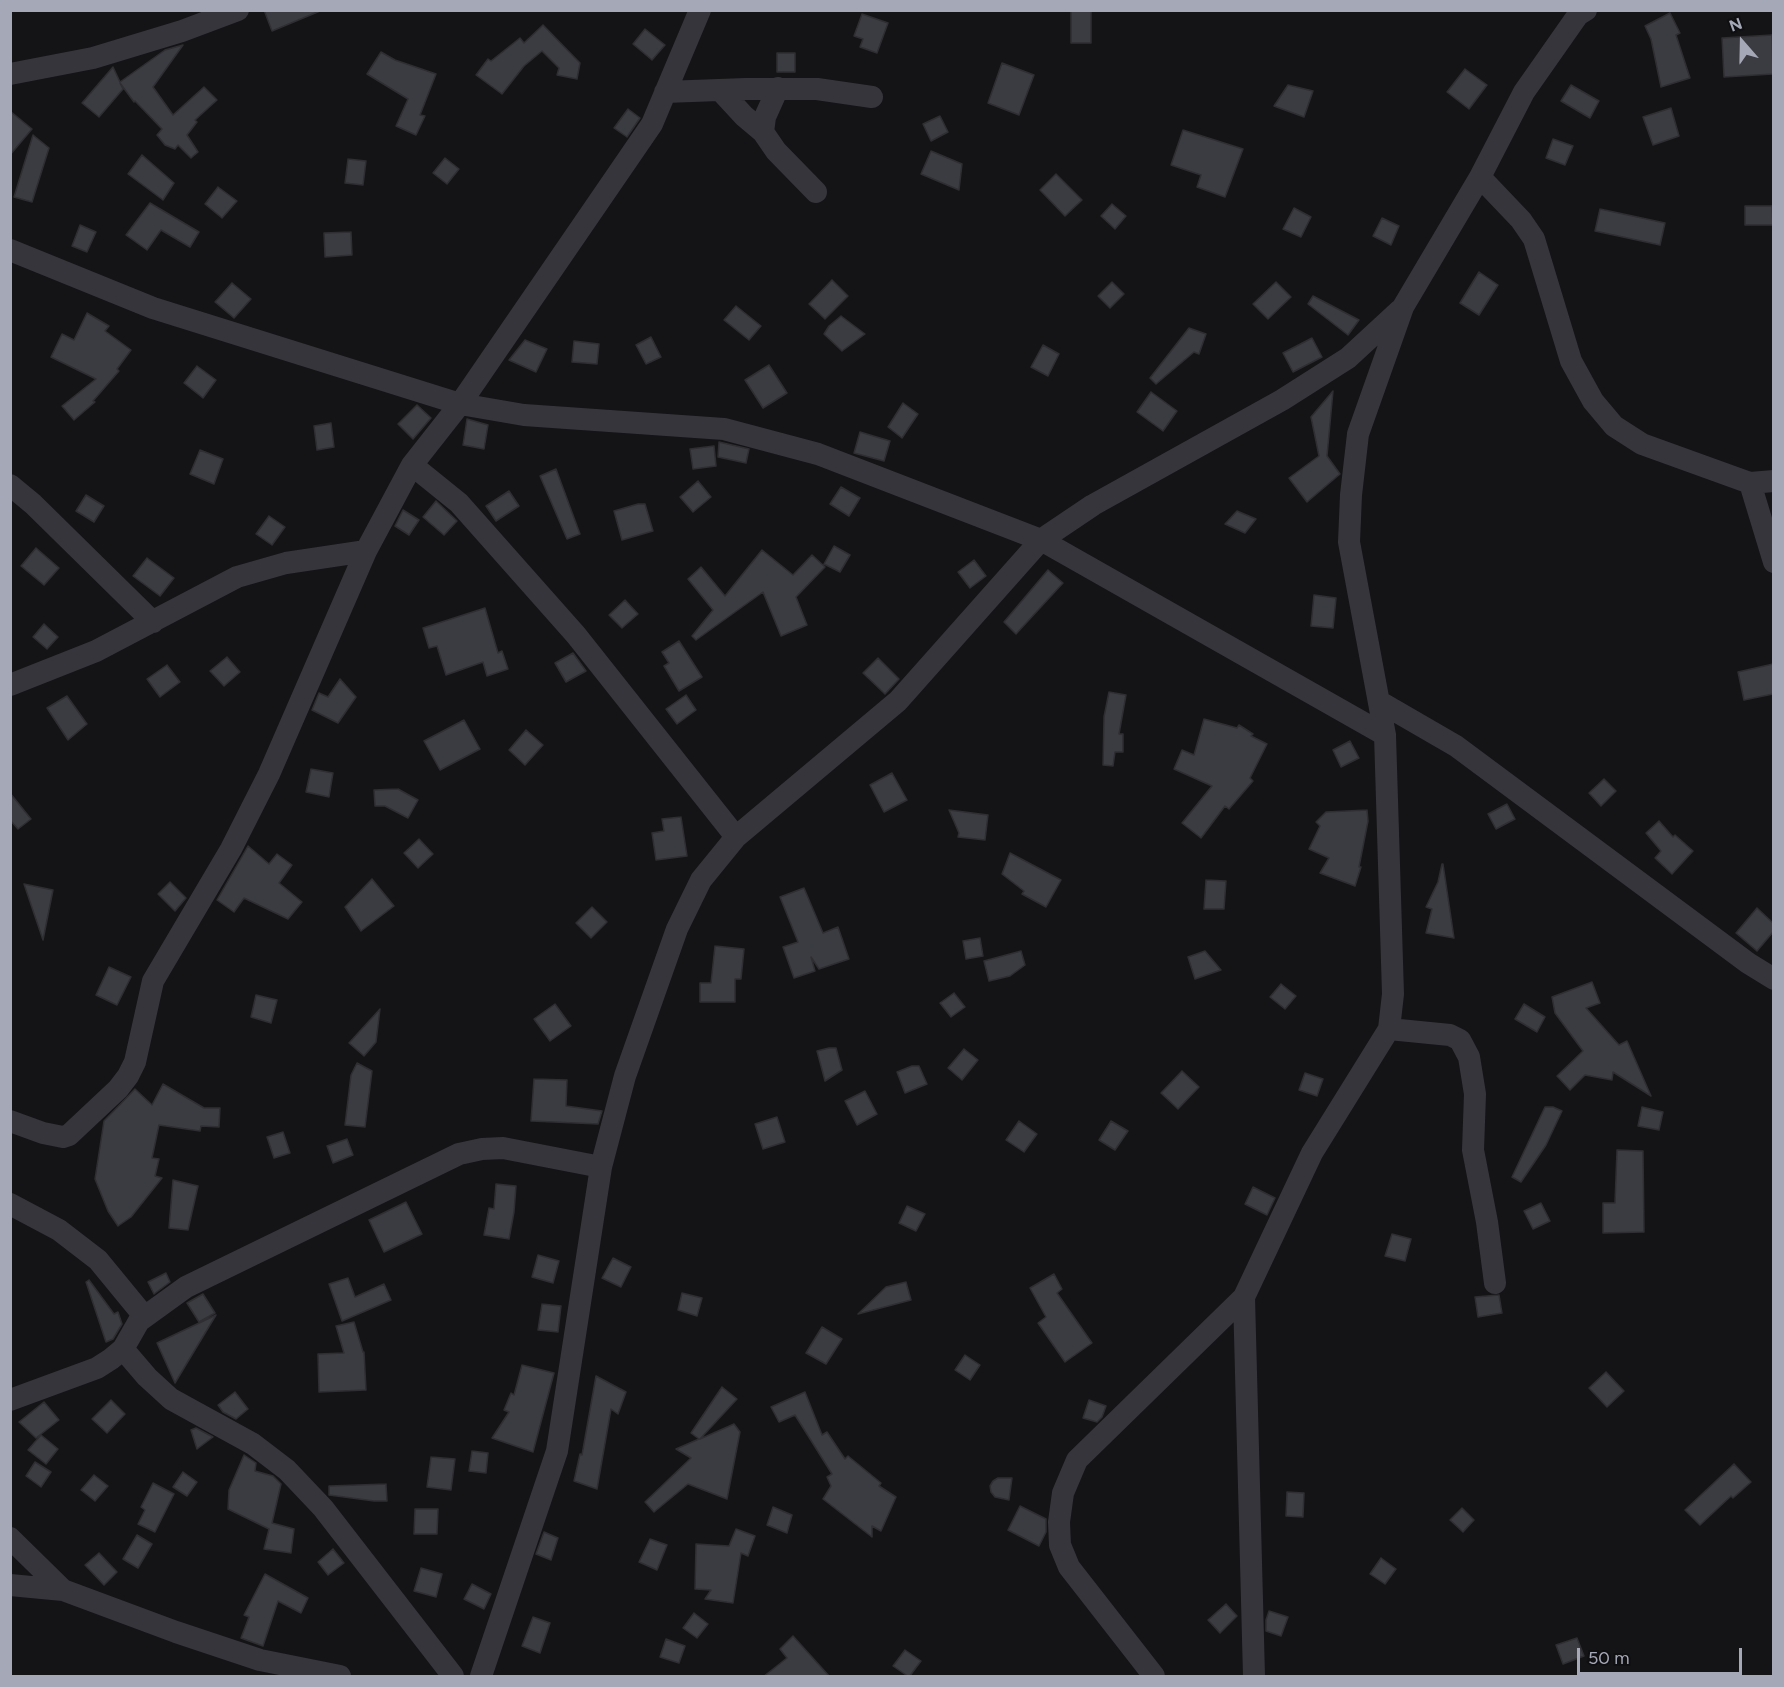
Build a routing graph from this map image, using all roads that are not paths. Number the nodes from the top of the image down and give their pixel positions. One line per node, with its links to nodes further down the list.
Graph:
1 (238, 10): 4 (street)
2 (700, 10): 7 (street)
3 (1580, 12): 10 (street)
4 (10, 74)
5 (778, 88): 6 (street); 8 (street); 9 (street)
6 (720, 90): 7 (street); 9 (street)
7 (665, 92): 14 (street)
8 (872, 97)
9 (763, 132): 11 (street)
10 (1480, 177): 13 (street); 17 (street)
11 (816, 192)
12 (10, 250): 14 (street)
13 (1403, 307): 19 (street); 24 (street)
14 (460, 404): 15 (street); 19 (street)
15 (412, 465): 20 (street); 26 (street)
16 (1773, 481): 17 (street)
17 (1750, 483): 21 (street)
18 (10, 485): 22 (street)
19 (1041, 540): 25 (street); 26 (street)
20 (366, 551): 22 (street); 29 (street)
21 (1773, 562)
22 (153, 622): 23 (street)
23 (10, 685)
24 (1380, 702): 25 (street); 27 (street)
25 (1385, 735): 28 (street)
26 (736, 837): 30 (street)
27 (1773, 980)
28 (1389, 1029): 32 (street); 33 (street)
29 (10, 1121)
30 (601, 1167): 34 (street); 42 (street)
31 (10, 1204): 34 (street)
32 (1496, 1283)
33 (1244, 1297): 43 (street); 44 (street)
34 (144, 1316): 35 (street)
35 (123, 1349): 36 (street); 41 (street)
36 (10, 1400)
37 (10, 1538): 39 (street)
38 (10, 1585): 39 (street)
39 (63, 1590): 40 (street)
40 (340, 1677)
41 (453, 1677)
42 (482, 1677)
43 (1154, 1677)
44 (1254, 1677)

